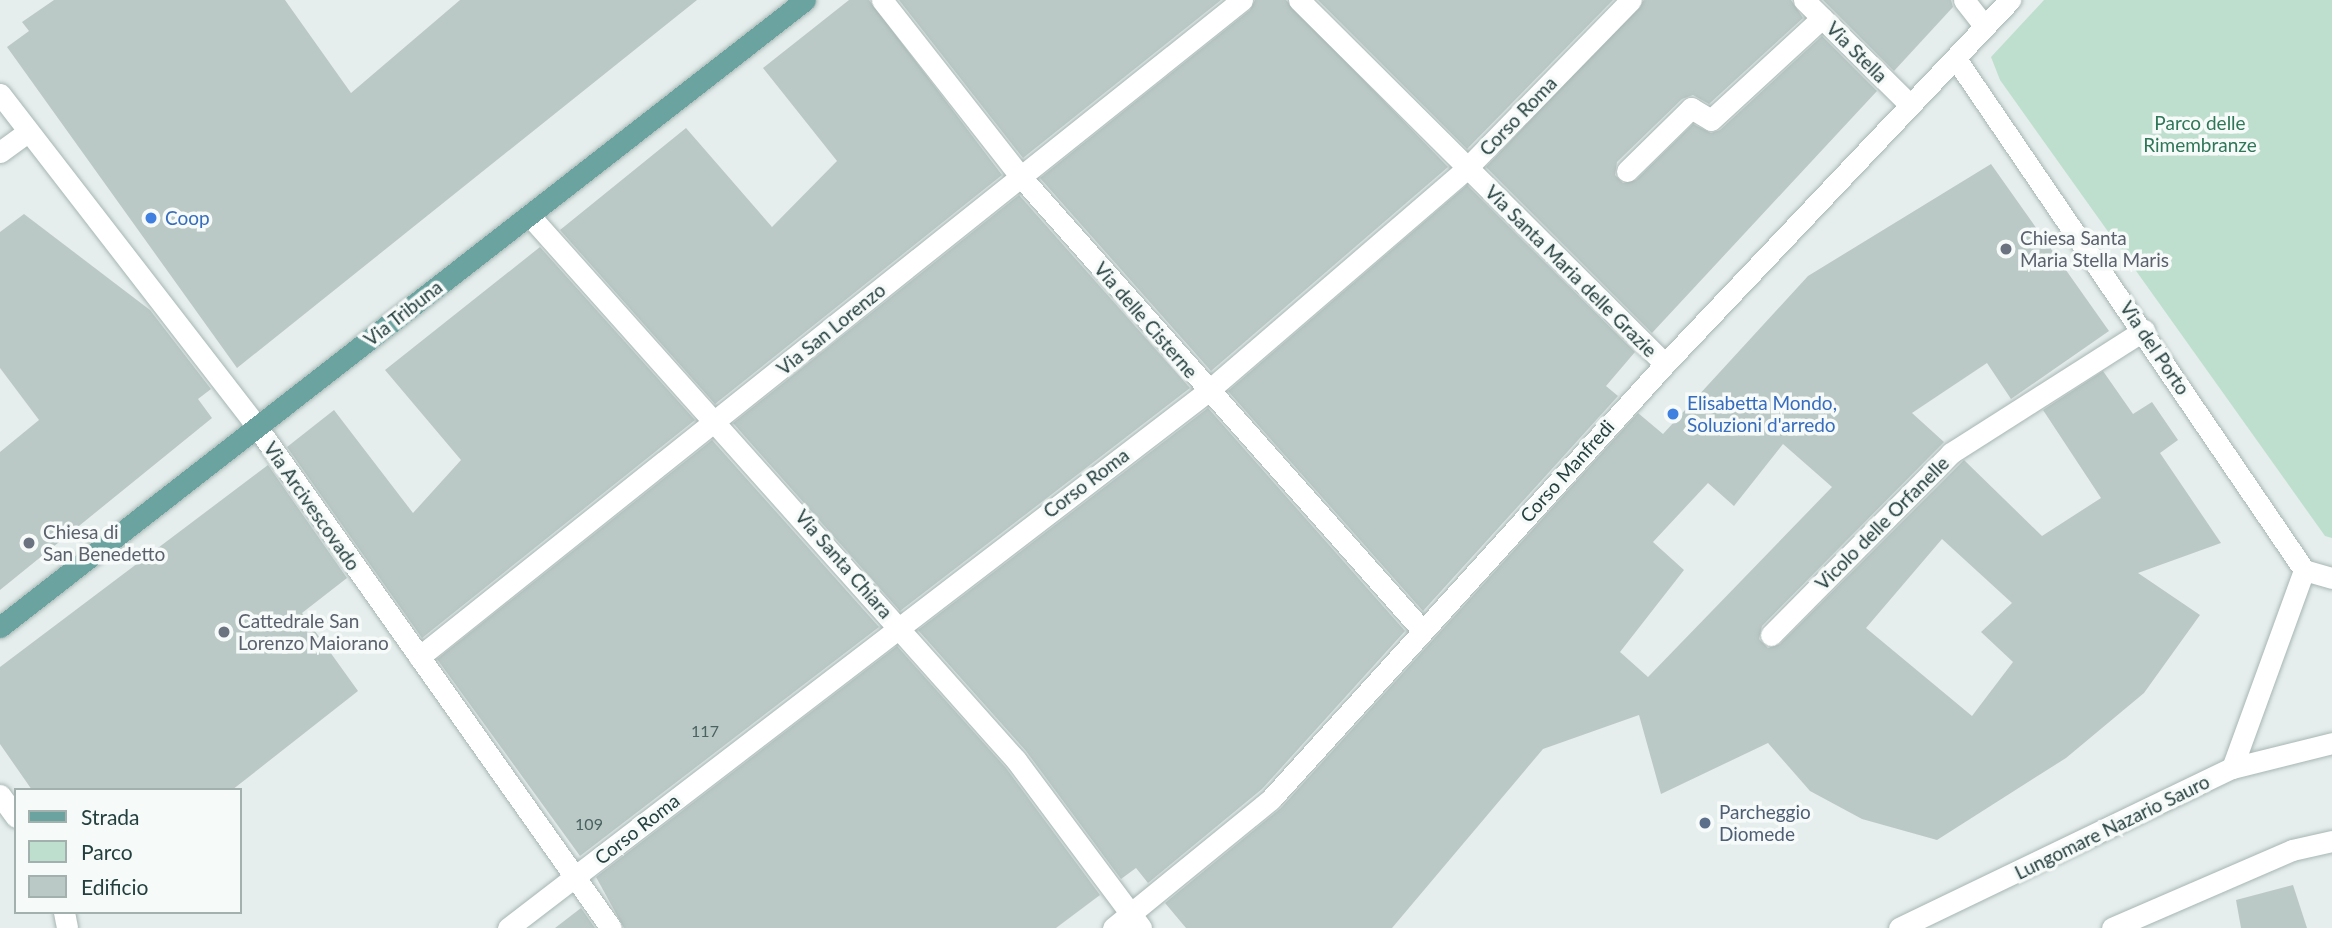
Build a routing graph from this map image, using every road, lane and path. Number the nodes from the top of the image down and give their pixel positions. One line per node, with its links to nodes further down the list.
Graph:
1 (805, 0): 19 (main road, Via Tribuna)
2 (882, 0): 18 (street, Via delle Cisterne)
3 (1242, 0): 18 (street, Via San Lorenzo)
4 (1299, 0): 16 (street, Via Santa Maria delle Grazie)
5 (1631, 0): 16 (street, Corso Roma)
6 (1804, 0): 9 (street, Via Stella)
7 (1964, 0): 10 (street)
8 (2010, 0): 10 (street, Corso Manfredi)
9 (1822, 18): 13 (street, Via Stella); 17 (street)
10 (1985, 27): 11 (street, Corso Manfredi)
11 (1956, 58): 13 (street, Corso Manfredi); 20 (street, Via del Porto)
12 (0, 94): 14 (street, Via Arcivescovado)
13 (1910, 105): 21 (street, Corso Manfredi)
14 (28, 132): 15 (street); 24 (street, Via Arcivescovado)
15 (0, 152)
16 (1468, 167): 21 (street, Via Santa Maria delle Grazie); 22 (street, Corso Roma)
17 (1627, 171)
18 (1021, 177): 22 (street, Via delle Cisterne); 23 (street, Via San Lorenzo)
19 (529, 215): 23 (street, Via Santa Chiara); 24 (main road, Via Tribuna)
20 (2144, 330): 25 (street, Via del Porto); 30 (street, Vicolo delle Orfanelle)
21 (1665, 364): 29 (street, Corso Manfredi)
22 (1208, 391): 28 (street, Corso Roma); 29 (street, Via delle Cisterne)
23 (716, 420): 28 (street, Via Santa Chiara); 31 (street, Via San Lorenzo)
24 (257, 427): 27 (main road, Via Tribuna); 31 (street, Via Arcivescovado)
25 (2304, 570): 26 (street); 33 (street)
26 (2332, 578)
27 (0, 627)
28 (900, 627): 37 (street, Corso Roma); 38 (street, Via Santa Chiara)
29 (1422, 630): 38 (street, Corso Manfredi)
30 (1771, 635)
31 (419, 657): 37 (street, Via Arcivescovado)
32 (2332, 743): 33 (street, Lungomare Nazario Sauro)
33 (2232, 768): 42 (street, Lungomare Nazario Sauro)
34 (0, 795): 35 (street)
35 (14, 814)
36 (2332, 841): 43 (street)
37 (575, 877): 39 (street, Corso Roma); 40 (street, Via Arcivescovado)
38 (1136, 921): 41 (street, Corso Manfredi)
39 (508, 928)
40 (611, 928)
41 (1113, 928)
42 (1899, 928)
43 (2112, 928)

